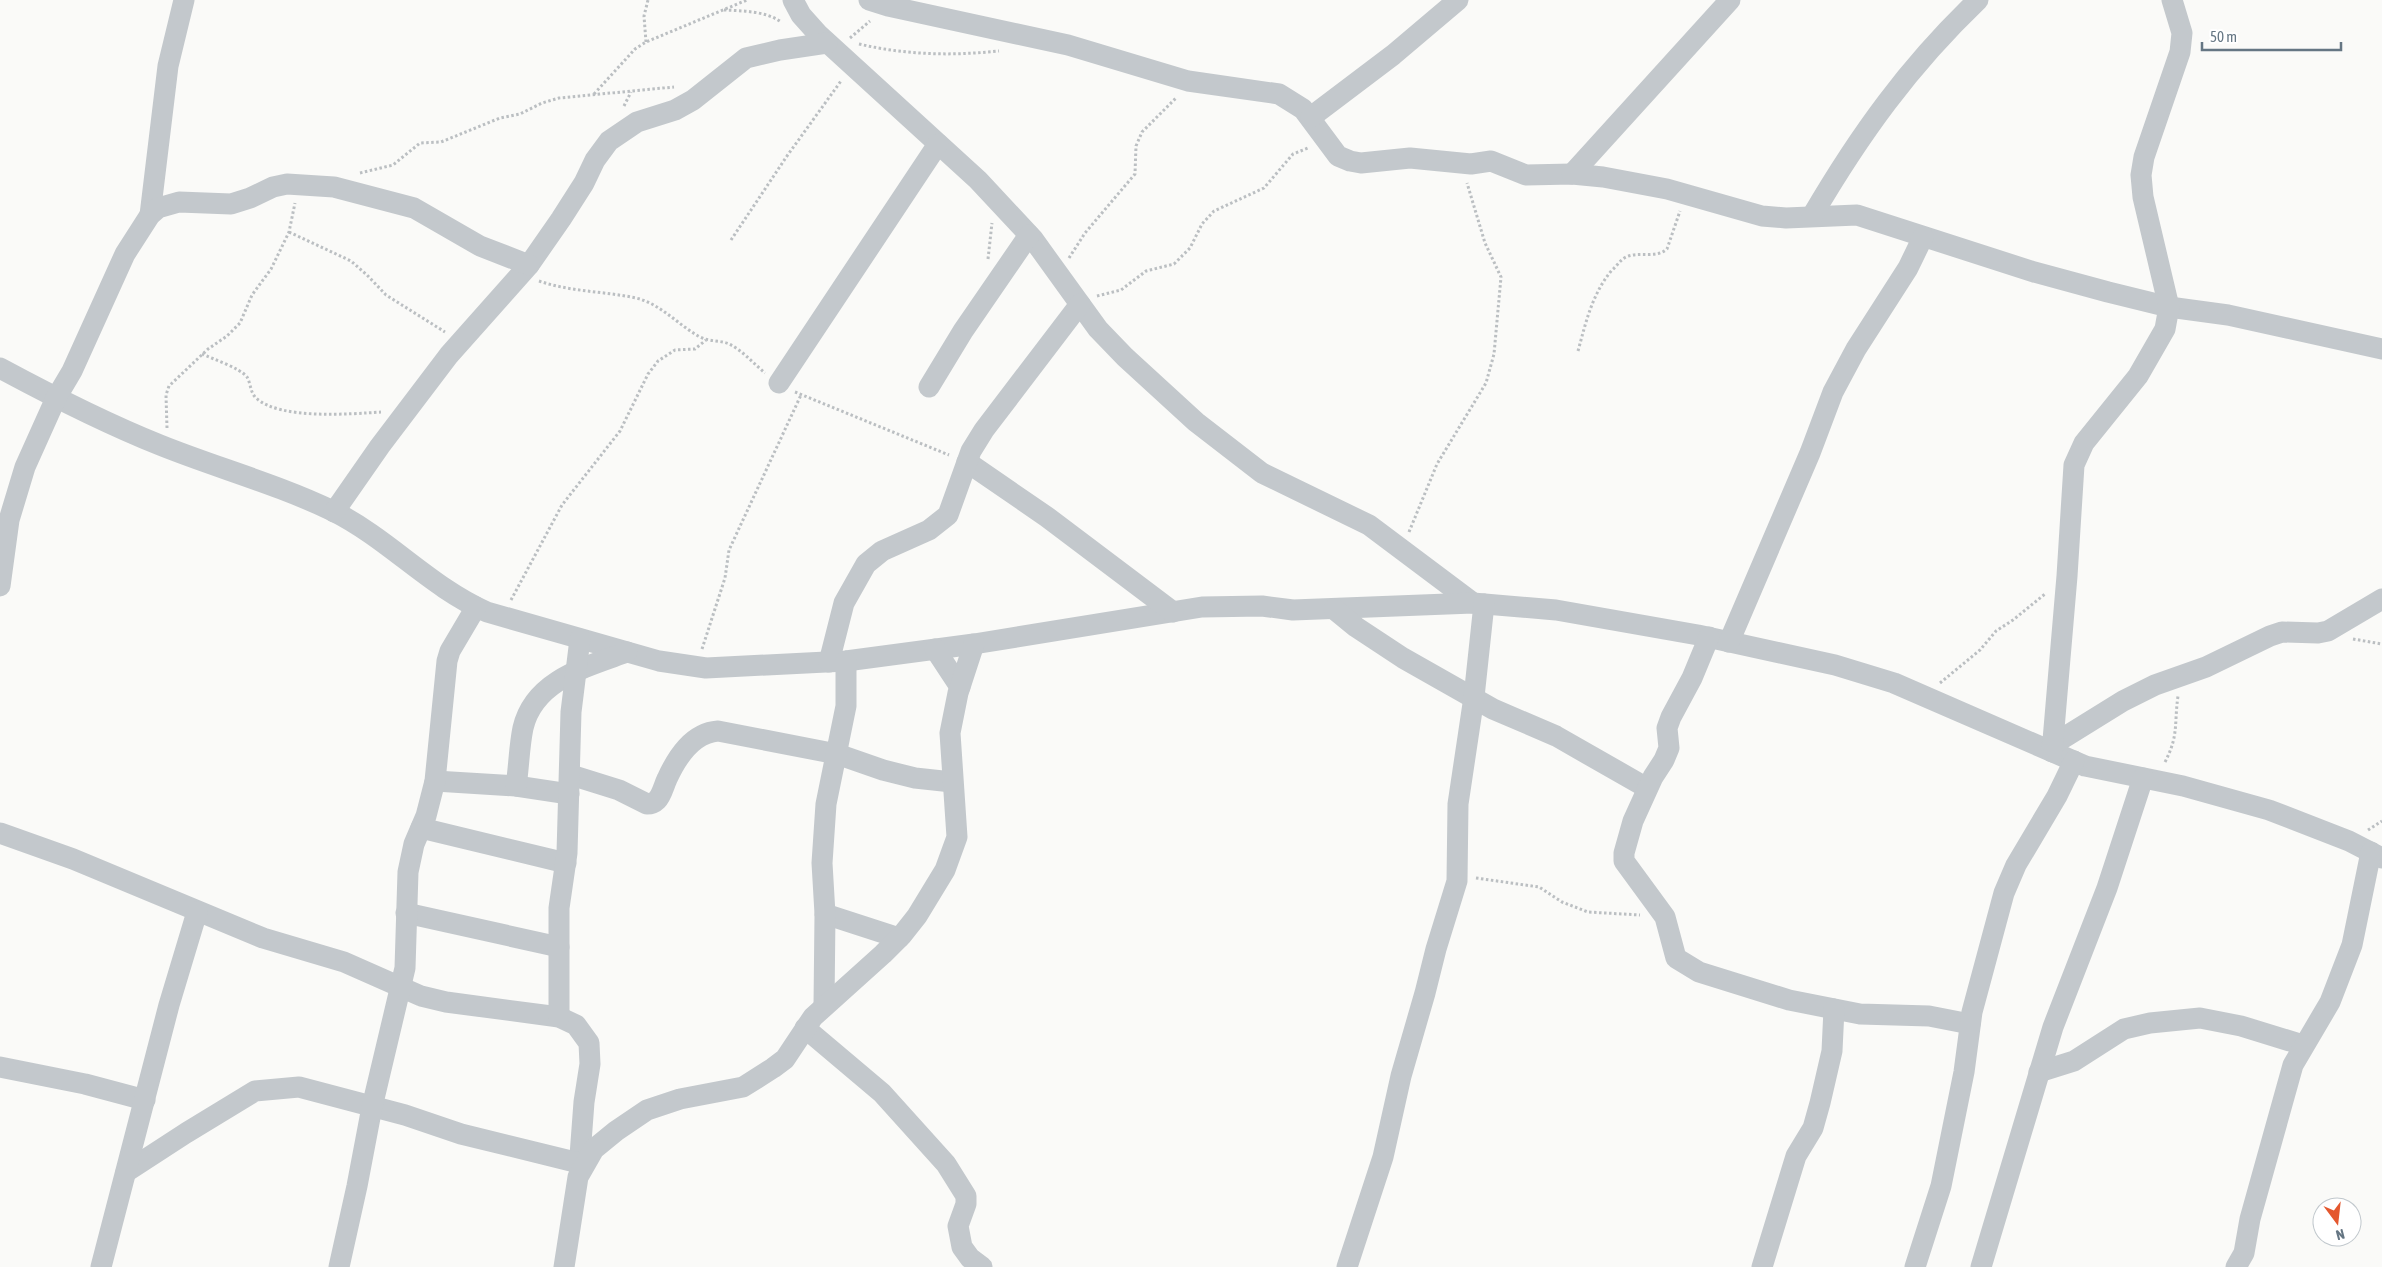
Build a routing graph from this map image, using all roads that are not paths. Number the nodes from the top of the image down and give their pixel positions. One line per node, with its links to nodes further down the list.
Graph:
1 (184, 0): 12 (street)
2 (794, 0): 8 (street)
3 (1458, 0): 9 (street)
4 (1730, 0): 11 (street)
5 (1978, 0): 13 (street)
6 (2172, 0): 18 (street)
7 (878, 3): 9 (street)
8 (820, 36): 10 (street); 16 (street)
9 (1311, 118): 11 (street)
10 (938, 144): 14 (street); 21 (street)
11 (1572, 174): 13 (street)
12 (150, 215): 16 (street); 23 (street)
13 (1812, 216): 15 (street)
14 (1028, 235): 17 (street); 22 (street)
15 (1923, 237): 18 (street); 34 (street)
16 (525, 270): 25 (street)
17 (1080, 304): 24 (street); 28 (street)
18 (2169, 307): 19 (street); 42 (street)
19 (2382, 349)
20 (0, 368): 23 (street)
21 (778, 383)
22 (929, 387)
23 (56, 398): 25 (street); 26 (street)
24 (967, 462): 31 (street); 38 (street)
25 (334, 512): 29 (street)
26 (0, 586)
27 (2382, 599): 42 (street)
28 (1478, 604): 30 (street); 32 (street); 41 (street)
29 (476, 607): 33 (street); 46 (street)
30 (1334, 609): 31 (street); 41 (street)
31 (1173, 612): 35 (street)
32 (1708, 637): 34 (street); 50 (street)
33 (580, 638): 37 (street); 39 (street)
34 (1729, 642): 42 (street)
35 (974, 644): 36 (street); 40 (street)
36 (935, 650): 38 (street); 40 (street)
37 (627, 652): 38 (street); 39 (street)
38 (838, 661): 43 (street)
39 (577, 671): 48 (street); 49 (street)
40 (960, 687): 47 (street)
41 (1474, 697): 50 (street); 79 (street)
42 (2052, 748): 44 (street)
43 (837, 754): 47 (street); 48 (street); 59 (street)
44 (2074, 761): 45 (street); 66 (street)
45 (2148, 779): 54 (street); 70 (street)
46 (435, 781): 49 (street); 52 (street)
47 (952, 782): 60 (street)
48 (570, 784): 49 (street); 51 (street)
49 (516, 786)
50 (1647, 788): 64 (street)
51 (568, 826): 55 (street); 56 (street)
52 (421, 828): 55 (street); 58 (street)
53 (0, 833): 57 (street)
54 (2377, 855): 68 (street)
55 (538, 857): 56 (street)
56 (566, 863): 61 (street)
57 (197, 912): 62 (street); 71 (street)
58 (406, 914): 61 (street); 62 (street)
59 (825, 914): 60 (street); 63 (street)
60 (899, 938): 63 (street)
61 (559, 946): 65 (street)
62 (400, 987): 65 (street); 72 (street)
63 (824, 1005): 67 (street)
64 (1834, 1009): 66 (street); 80 (street)
65 (559, 1017): 73 (street)
66 (1970, 1024): 81 (street)
67 (805, 1028): 73 (street); 78 (street)
68 (2303, 1045): 70 (street); 83 (street)
69 (0, 1067): 71 (street)
70 (2039, 1072): 82 (street)
71 (145, 1100): 74 (street)
72 (372, 1107): 73 (street); 74 (street); 76 (street)
73 (579, 1170): 77 (street)
74 (126, 1172): 75 (street)
75 (101, 1267)
76 (339, 1267)
77 (564, 1267)
78 (982, 1267)
79 (1347, 1267)
80 (1762, 1267)
81 (1915, 1267)
82 (1981, 1267)
83 (2236, 1267)

